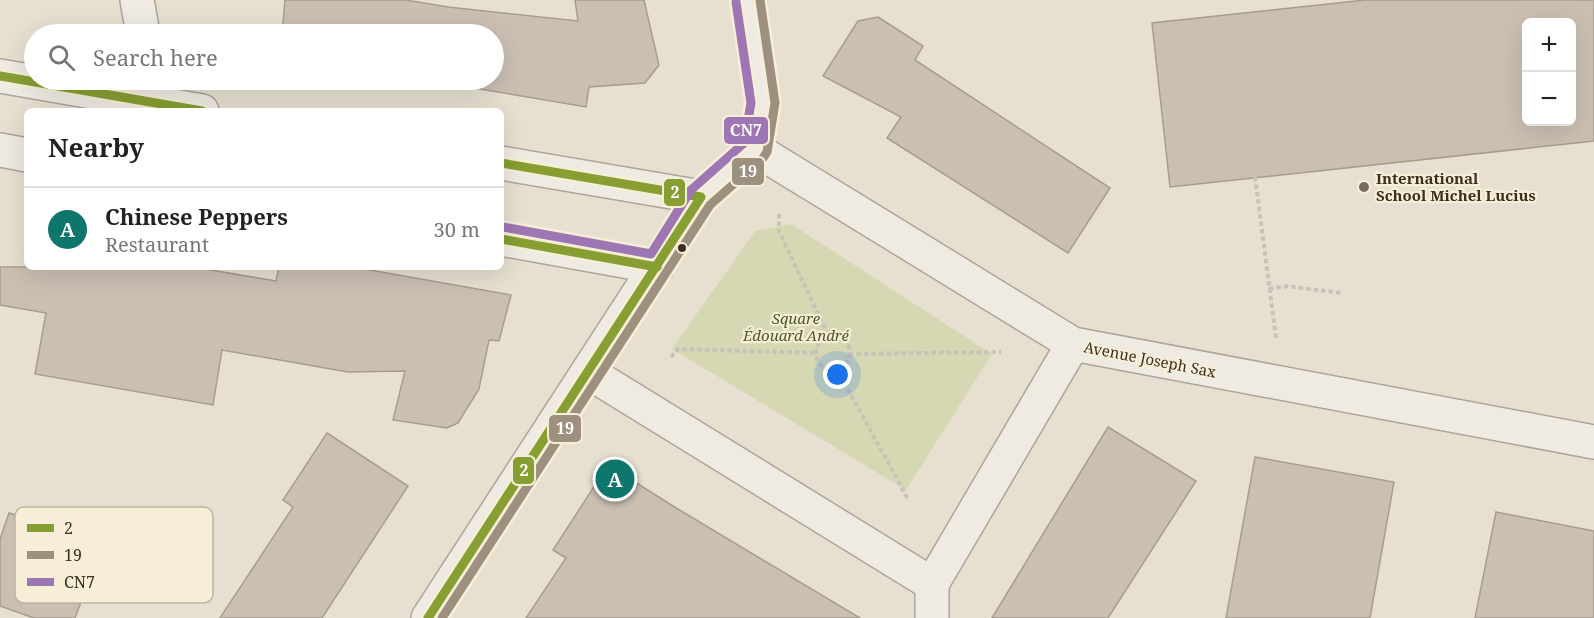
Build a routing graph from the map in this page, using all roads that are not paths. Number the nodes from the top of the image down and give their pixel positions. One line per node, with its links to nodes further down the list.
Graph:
1 (137, 0): 3 (street)
2 (748, 0): 9 (street)
3 (141, 24)
4 (0, 76): 5 (street)
5 (24, 80)
6 (91, 90): 7 (street)
7 (136, 97): 8 (street)
8 (188, 108)
9 (755, 149): 13 (street); 16 (street, Avenue Joseph Sax)
10 (0, 150): 11 (street)
11 (24, 154)
12 (504, 164): 13 (street)
13 (701, 197): 15 (street)
14 (504, 240): 15 (street)
15 (657, 267): 17 (street)
16 (1073, 344): 18 (street, Avenue Joseph Sax); 19 (street)
17 (588, 372): 19 (street); 20 (street)
18 (1594, 442)
19 (932, 584): 21 (street)
20 (428, 618)
21 (932, 618)

